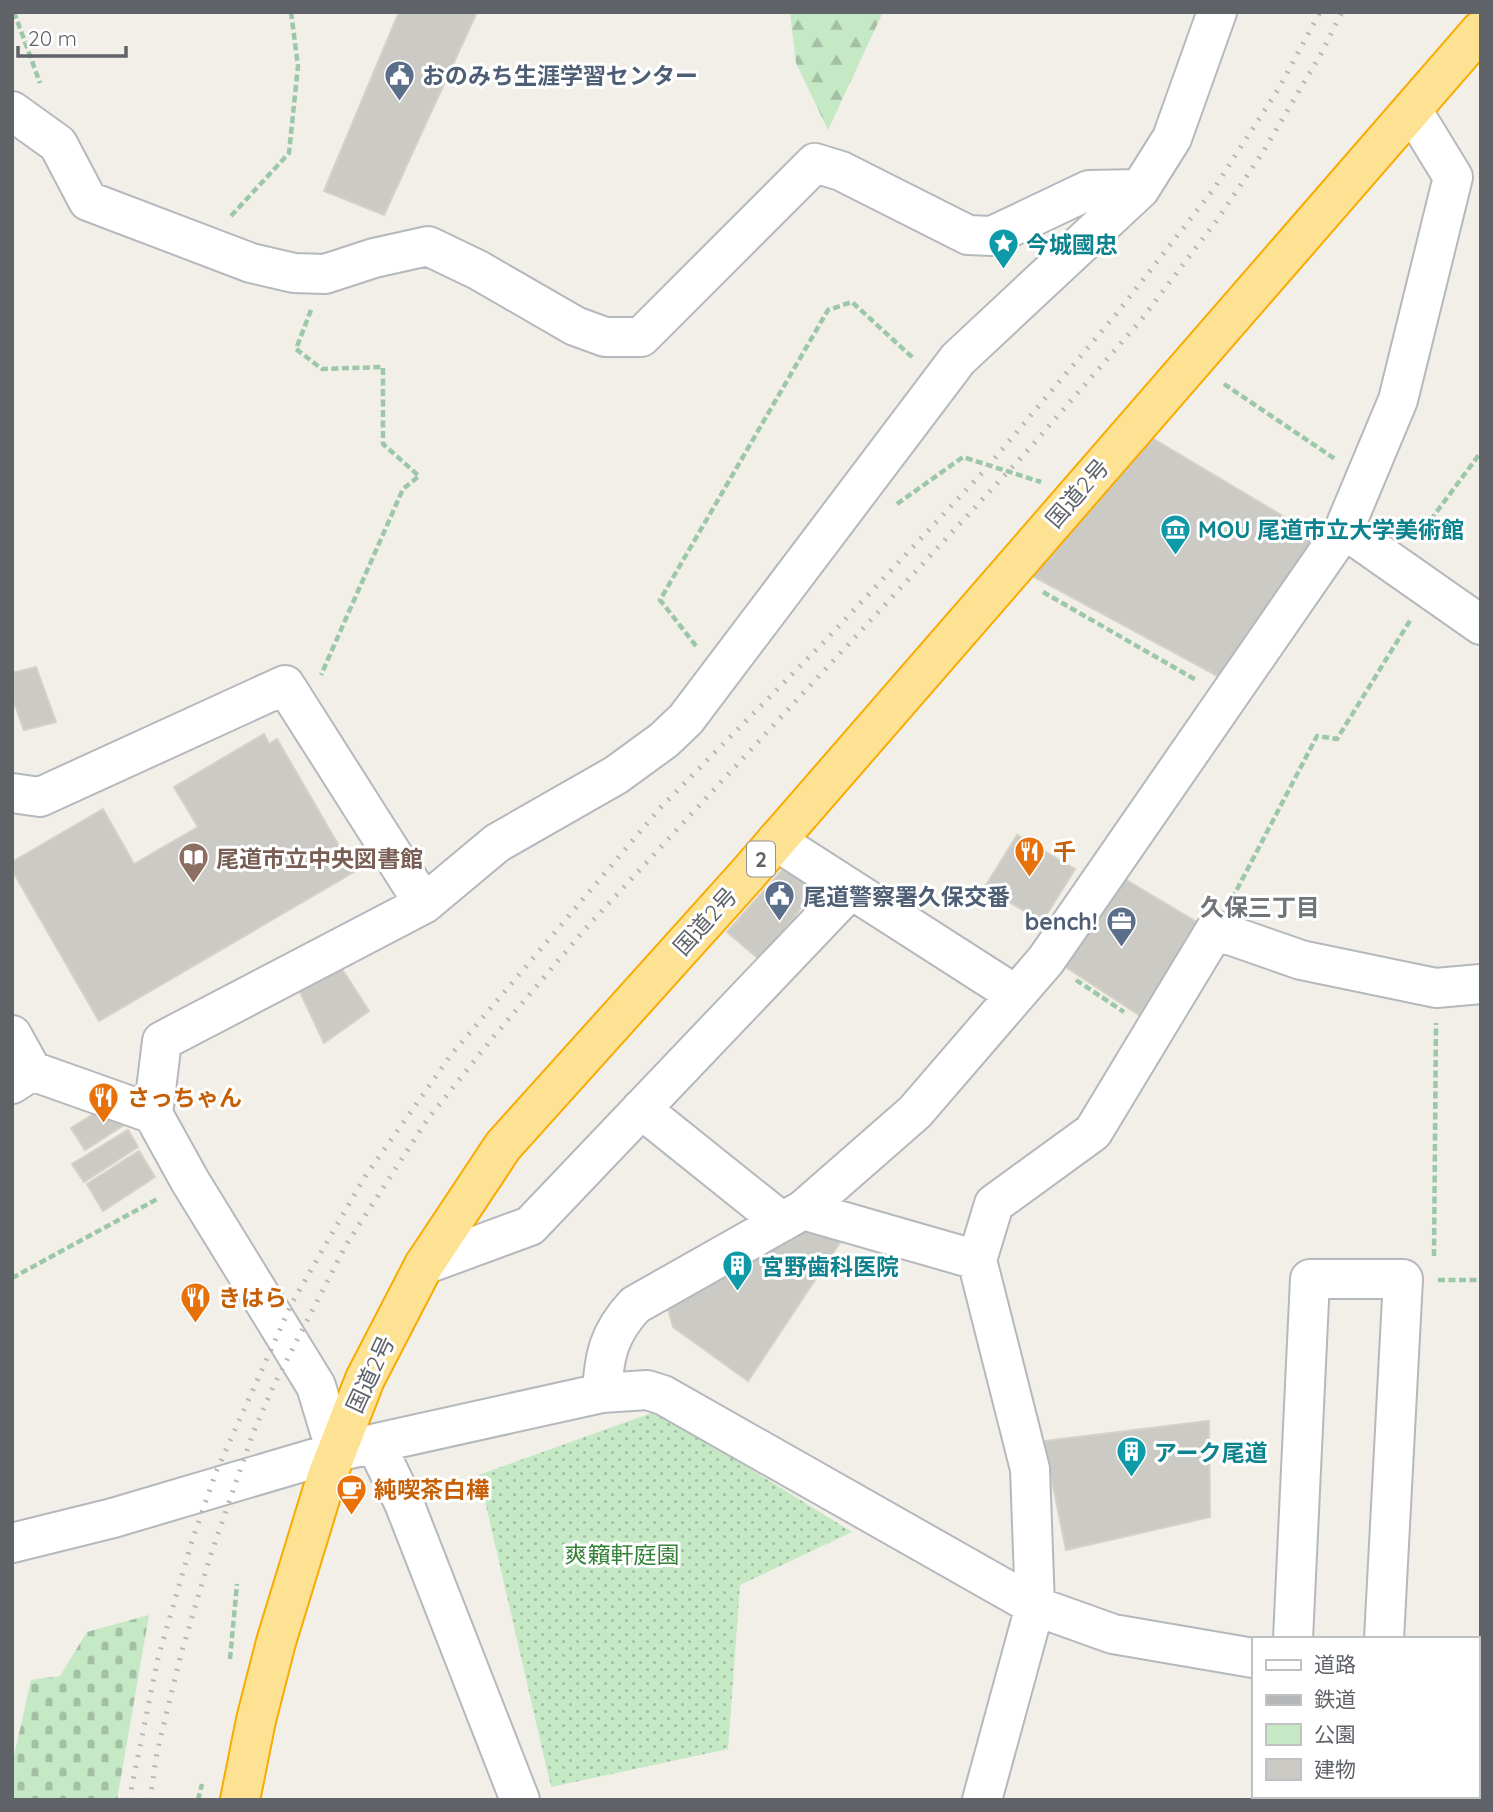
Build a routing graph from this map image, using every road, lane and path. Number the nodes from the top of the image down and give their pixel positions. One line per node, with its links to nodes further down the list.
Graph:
1 (15, 12): 7 (path)
2 (291, 12): 9 (path)
3 (1217, 12): 8 (street)
4 (1481, 30): 5 (highway, 国道2号 / 2)
5 (1412, 110): 11 (highway, 国道2号 / 2); 14 (street)
6 (12, 111): 7 (street)
7 (58, 144): 9 (street)
8 (1140, 189): 10 (street); 12 (street)
9 (204, 245): 10 (street)
10 (325, 274): 24 (path)
11 (1191, 362): 14 (path); 19 (highway, 国道2号 / 2)
12 (939, 383): 16 (street); 22 (path)
13 (1481, 452): 18 (path)
14 (1365, 480): 17 (street)
15 (1035, 492): 16 (path)
16 (839, 516): 22 (street)
17 (1344, 529): 18 (street); 23 (street)
18 (1397, 566): 20 (street)
19 (1009, 572): 23 (path); 26 (highway, 国道2号 / 2)
20 (1429, 589): 21 (street); 29 (path)
21 (1481, 625)
22 (720, 677): 28 (street)
23 (1228, 698): 30 (street)
24 (304, 714): 25 (street); 28 (street)
25 (12, 793)
26 (776, 841): 27 (street); 42 (highway, 国道2号 / 2)
27 (851, 889): 33 (street); 37 (street)
28 (424, 904): 38 (street)
29 (1215, 930): 32 (street); 34 (street)
30 (1046, 960): 33 (street); 34 (path)
31 (1481, 984): 32 (street)
32 (1437, 988): 45 (path)
33 (1016, 995): 40 (street)
34 (1154, 1031): 41 (street)
35 (12, 1035): 36 (street)
36 (22, 1078): 38 (street)
37 (641, 1109): 40 (street); 42 (street)
38 (153, 1114): 39 (street)
39 (190, 1181): 43 (path); 48 (street)
40 (792, 1216): 41 (street); 46 (street)
41 (977, 1260): 50 (street)
42 (424, 1265): 48 (highway, 国道2号 / 2)
43 (12, 1278)
44 (1481, 1279): 45 (path)
45 (1418, 1280): 51 (street); 52 (street)
46 (602, 1393): 47 (street); 50 (street)
47 (376, 1445): 48 (street); 55 (street)
48 (337, 1452): 49 (street); 54 (highway, 国道2号 / 2)
49 (12, 1544)
50 (1035, 1606): 53 (street); 56 (street)
51 (1293, 1637)
52 (1384, 1637)
53 (1252, 1658)
54 (240, 1800)
55 (520, 1800)
56 (982, 1800)

